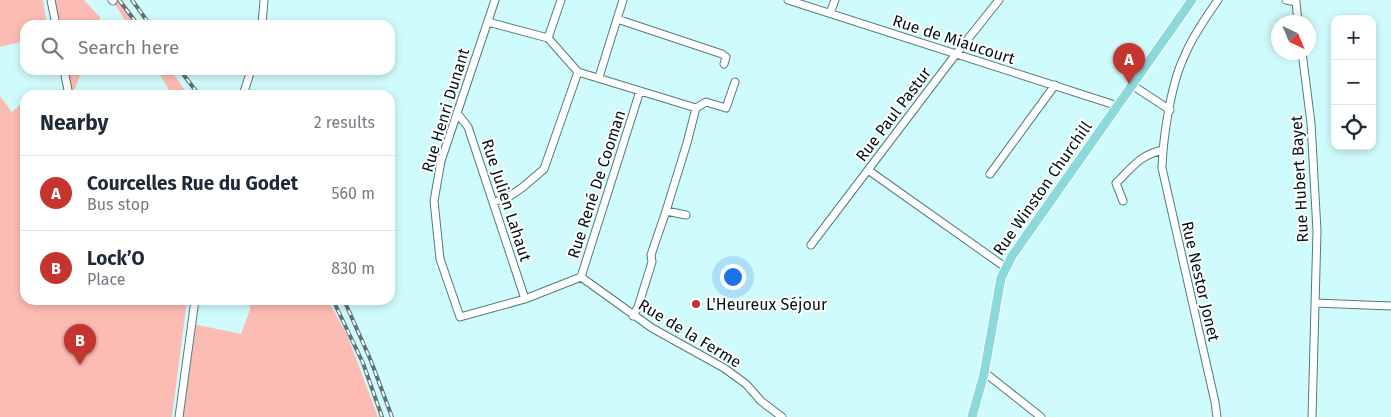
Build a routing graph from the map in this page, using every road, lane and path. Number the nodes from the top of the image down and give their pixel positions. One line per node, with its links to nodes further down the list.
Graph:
1 (51, 0): 17 (street)
2 (264, 0): 18 (street)
3 (495, 0): 19 (street, Rue Henri Dunant)
4 (561, 0): 20 (street)
5 (623, 0): 16 (street)
6 (788, 0): 13 (street, Rue de Miaucourt)
7 (835, 0): 14 (street)
8 (999, 0): 21 (street, Rue Paul Pastur)
9 (1192, 0): 30 (main road, Rue Winston Churchill)
10 (1218, 0): 36 (street, Rue Nestor Jonet)
11 (1286, 0): 12 (street)
12 (1296, 1): 15 (street)
13 (804, 2): 14 (street, Rue de Miaucourt)
14 (830, 13): 21 (street, Rue de Miaucourt)
15 (1297, 15)
16 (617, 19): 23 (street); 27 (street)
17 (55, 20)
18 (262, 20)
19 (488, 22): 20 (street); 37 (street, Rue Henri Dunant)
20 (548, 38): 24 (street)
21 (956, 54): 29 (street, Rue de Miaucourt); 39 (street, Rue Paul Pastur)
22 (1303, 60): 49 (street, Rue Hubert Bayet)
23 (724, 64)
24 (578, 72): 27 (street); 42 (street)
25 (65, 75): 31 (street)
26 (249, 75): 32 (street)
27 (599, 77): 33 (street)
28 (735, 82): 35 (street)
29 (1055, 85): 34 (street, Rue de Miaucourt); 40 (street)
30 (1132, 85): 34 (main road, Rue Winston Churchill); 36 (street)
31 (68, 90)
32 (245, 90)
33 (640, 91): 35 (street); 47 (street, Rue René De Cooman)
34 (1118, 106): 46 (main road, Rue Winston Churchill)
35 (696, 108): 43 (street)
36 (1170, 110): 38 (street, Rue Nestor Jonet)
37 (457, 113): 42 (street, Rue Julien Lahaut); 53 (street, Rue Henri Dunant)
38 (1163, 150): 41 (street); 59 (street, Rue Nestor Jonet)
39 (868, 170): 45 (street, Rue Paul Pastur); 46 (street)
40 (990, 174)
41 (1123, 201)
42 (494, 202): 48 (street, Rue Julien Lahaut)
43 (666, 210): 44 (street); 52 (street)
44 (686, 215)
45 (811, 245)
46 (1005, 267): 54 (main road, Rue Winston Churchill)
47 (581, 277): 48 (street, Rue René De Cooman); 52 (street, Rue de la Ferme)
48 (525, 299): 53 (street, Rue René De Cooman)
49 (1315, 303): 51 (street); 60 (street, Rue Hubert Bayet)
50 (194, 305): 55 (street)
51 (1391, 306)
52 (633, 316): 56 (street, Rue de la Ferme)
53 (460, 317)
54 (984, 372): 57 (main road, Rue Winston Churchill); 58 (street)
55 (179, 417)
56 (782, 417)
57 (972, 417)
58 (1041, 417)
59 (1216, 417)
60 (1312, 417)

